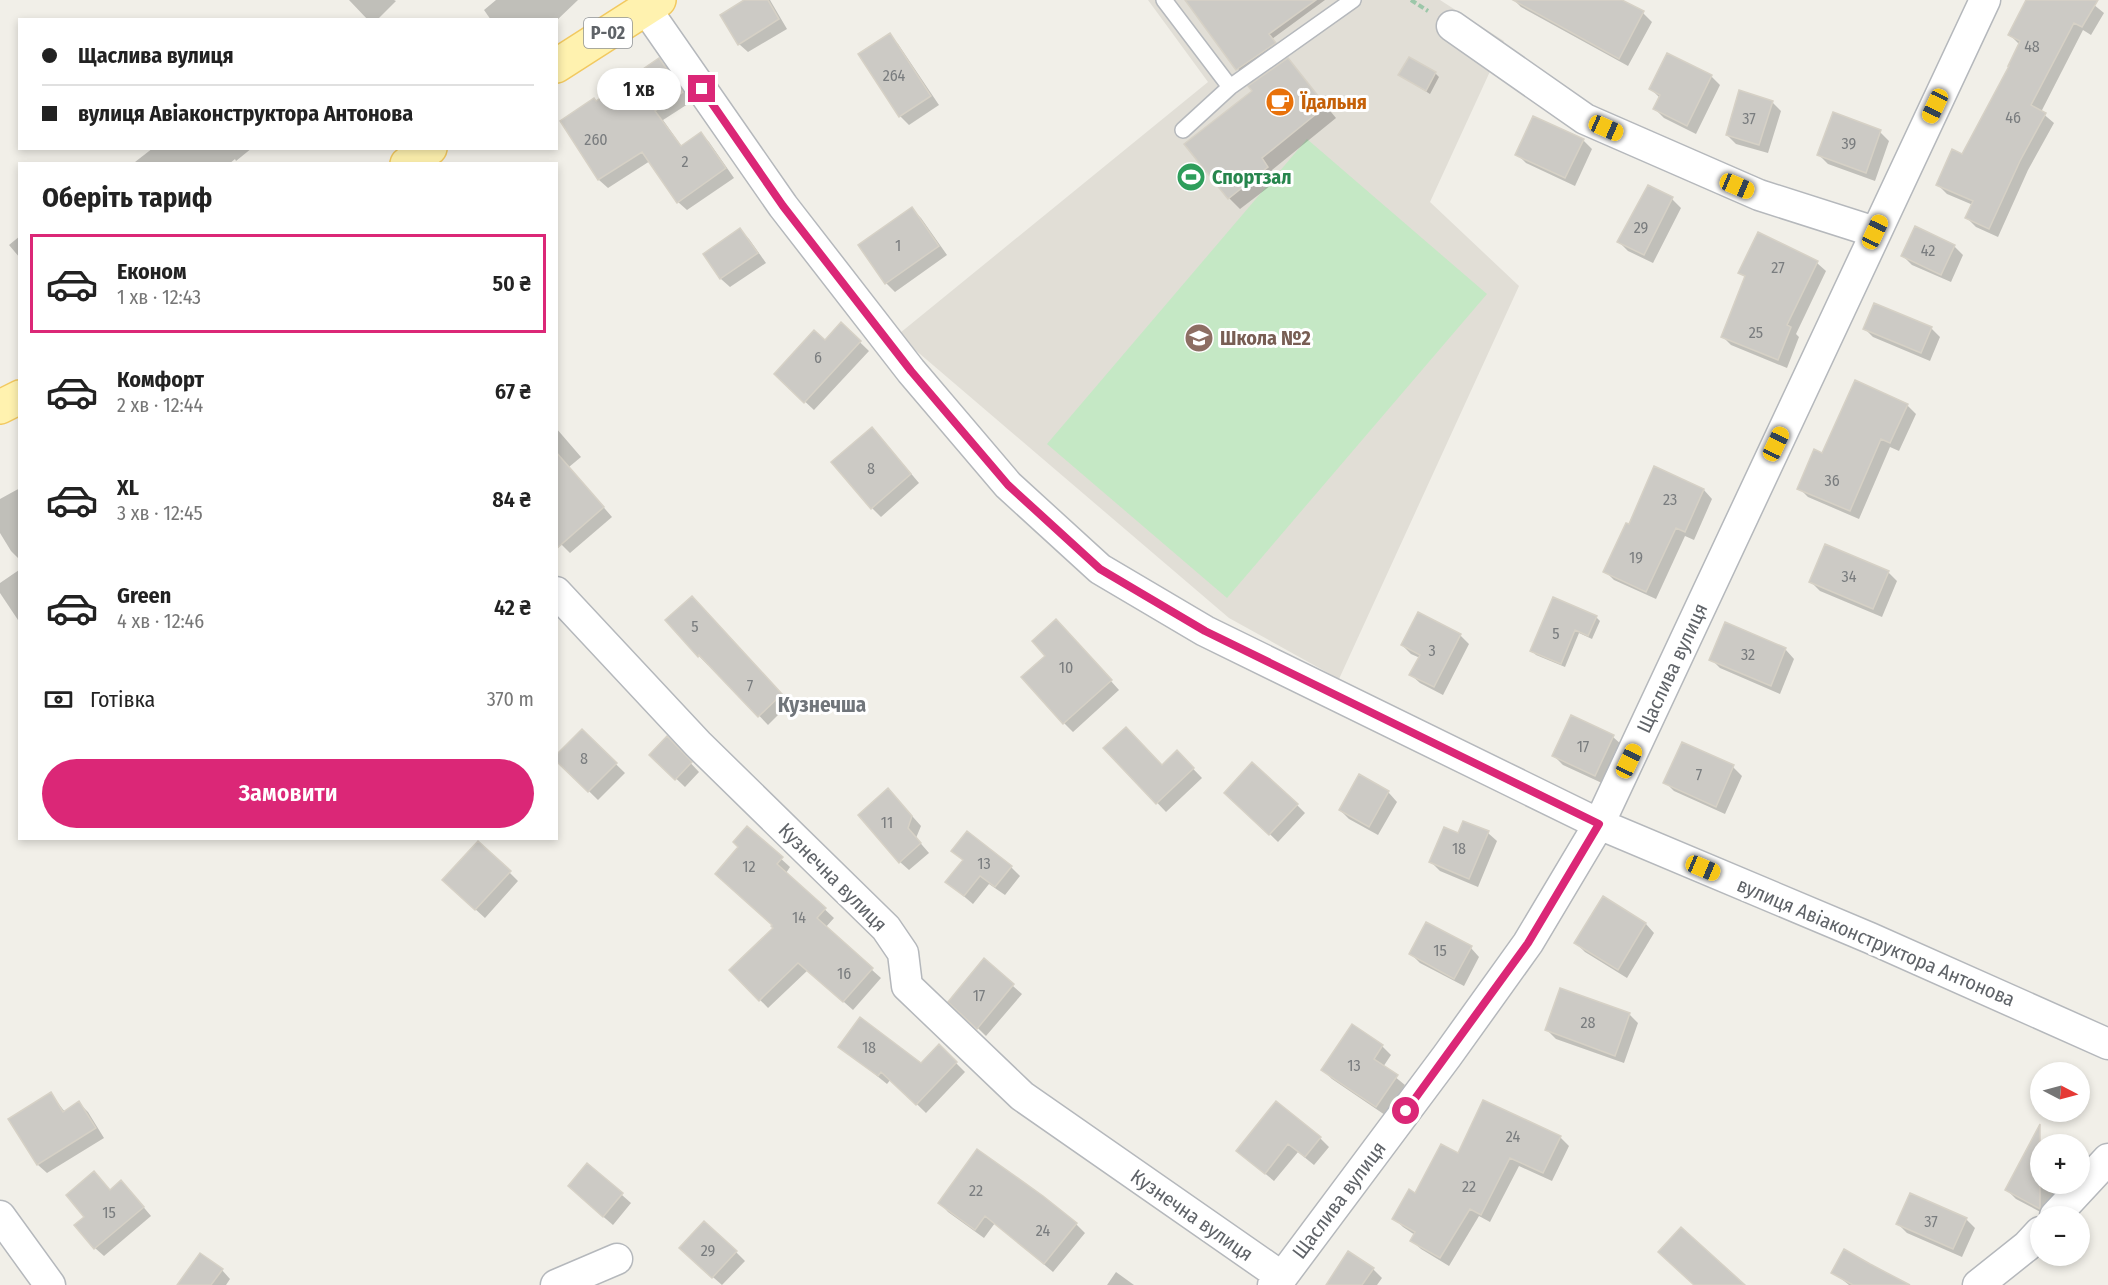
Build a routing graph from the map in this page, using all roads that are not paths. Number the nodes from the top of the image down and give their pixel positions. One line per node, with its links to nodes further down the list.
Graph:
1 (1164, 0): 7 (lane)
2 (1353, 0): 7 (lane)
3 (1985, 0): 11 (street, Щаслива вулиця)
4 (652, 4): 6 (main road, Р-02); 15 (street, вулиця Авіаконструктора Антонова)
5 (1452, 26): 11 (street)
6 (558, 65)
7 (1230, 87): 8 (lane)
8 (1183, 130)
9 (427, 150): 10 (main road)
10 (410, 162)
11 (1875, 232): 15 (street, Щаслива вулиця)
12 (18, 398): 13 (main road)
13 (0, 407)
14 (558, 594): 22 (street, Кузнечна вулиця)
15 (1599, 824): 16 (street, вулиця Авіаконструктора Антонова); 22 (street, Щаслива вулиця)
16 (2108, 1044)
17 (2108, 1159): 18 (street)
18 (2064, 1206)
19 (0, 1216): 23 (street)
20 (2030, 1243): 25 (street)
21 (618, 1259): 24 (street)
22 (1277, 1281)
23 (51, 1285)
24 (556, 1285)
25 (1978, 1285)

